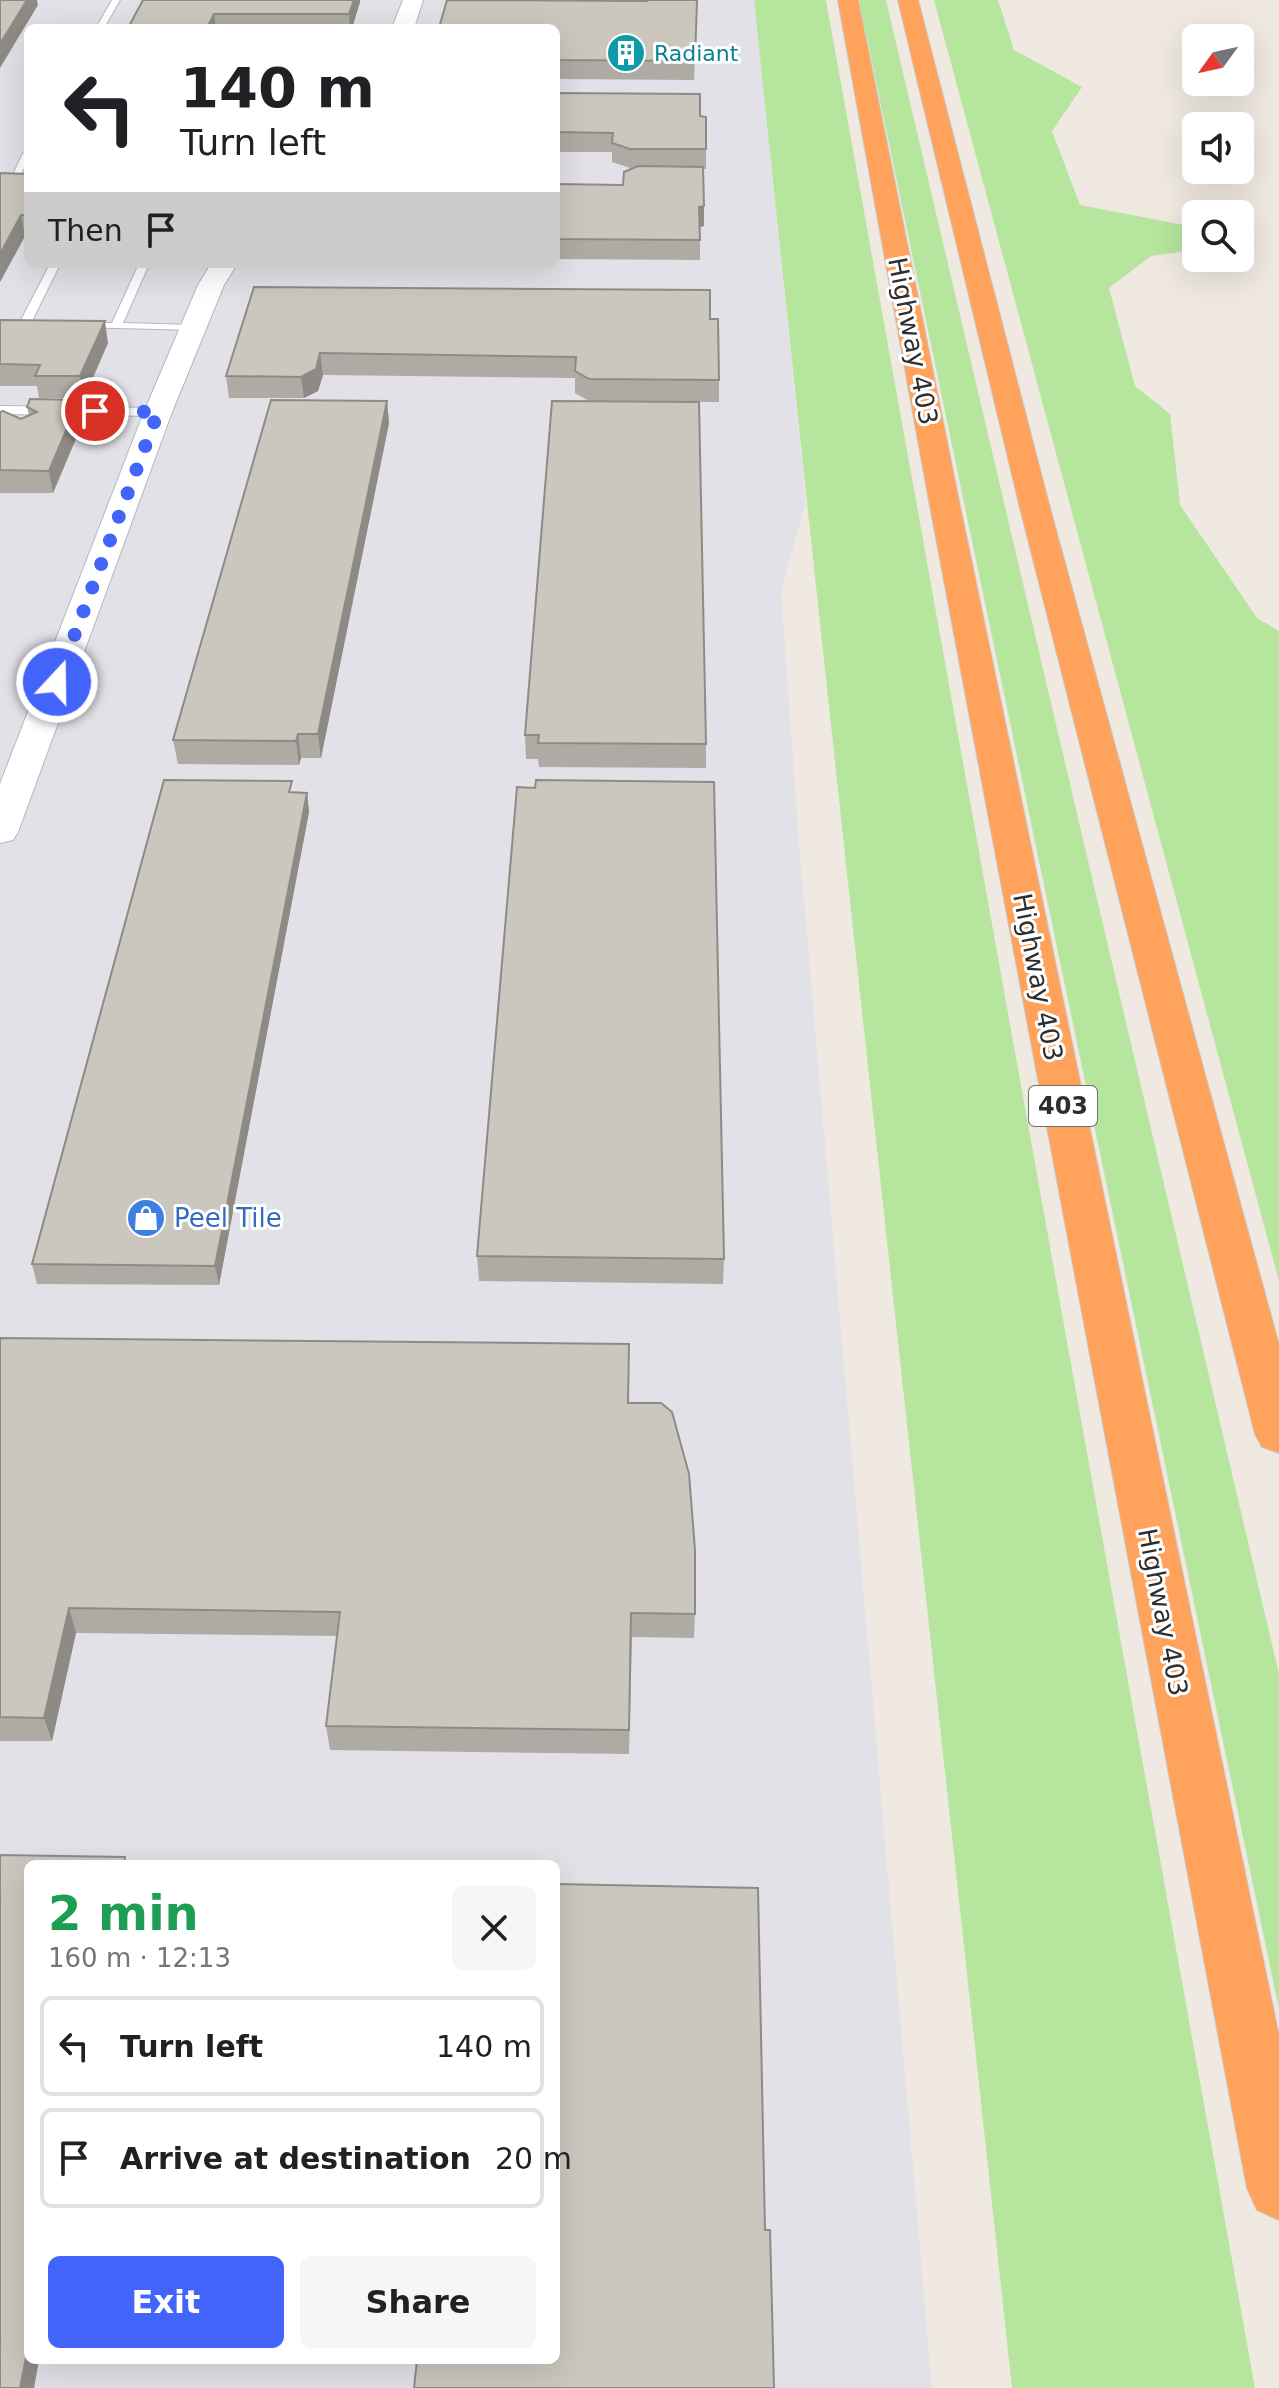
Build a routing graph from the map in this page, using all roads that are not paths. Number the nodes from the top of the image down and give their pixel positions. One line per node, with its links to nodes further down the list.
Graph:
1 (116, 0): 5 (lane)
2 (413, 0): 6 (street)
3 (848, 0): 22 (highway, Highway 403 / 403)
4 (908, 0): 21 (highway)
5 (102, 24)
6 (404, 24)
7 (24, 160): 8 (lane)
8 (14, 177): 9 (lane); 10 (lane)
9 (0, 178)
10 (24, 178)
11 (53, 268): 14 (lane)
12 (142, 268): 16 (lane)
13 (222, 268): 17 (street)
14 (55, 325)
15 (70, 325): 16 (lane)
16 (116, 326): 17 (lane)
17 (193, 328): 19 (street)
18 (0, 410): 19 (lane)
19 (158, 412): 20 (street)
20 (0, 832)
21 (1279, 1434)
22 (1279, 2188)

